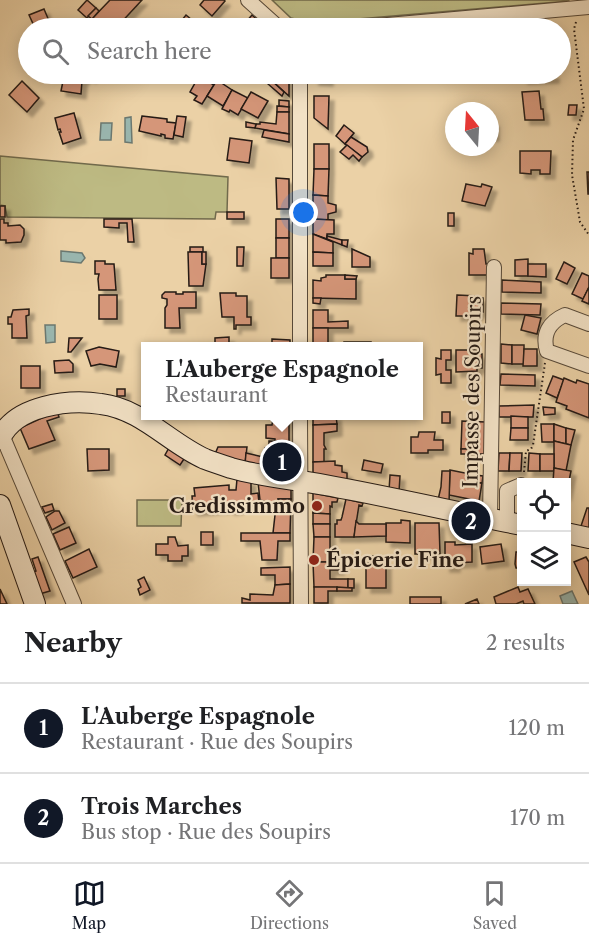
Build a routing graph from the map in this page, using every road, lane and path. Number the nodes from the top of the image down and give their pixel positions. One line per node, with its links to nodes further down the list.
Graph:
1 (248, 0): 3 (street)
2 (584, 7): 4 (street); 6 (path)
3 (268, 18)
4 (464, 18)
5 (300, 84): 9 (street)
6 (589, 235)
7 (494, 267): 20 (street, Impasse des Soupirs)
8 (589, 324): 10 (street)
9 (300, 342)
10 (547, 351): 11 (street); 16 (path)
11 (589, 366)
12 (141, 418): 15 (main road)
13 (145, 420): 17 (main road)
14 (300, 420): 17 (street)
15 (1, 435): 24 (street)
16 (522, 478)
17 (300, 481): 20 (main road); 25 (street)
18 (517, 484): 20 (street)
19 (0, 505): 23 (main road)
20 (506, 521)
21 (571, 534): 22 (main road)
22 (589, 538)
23 (35, 604)
24 (74, 604)
25 (301, 604)

